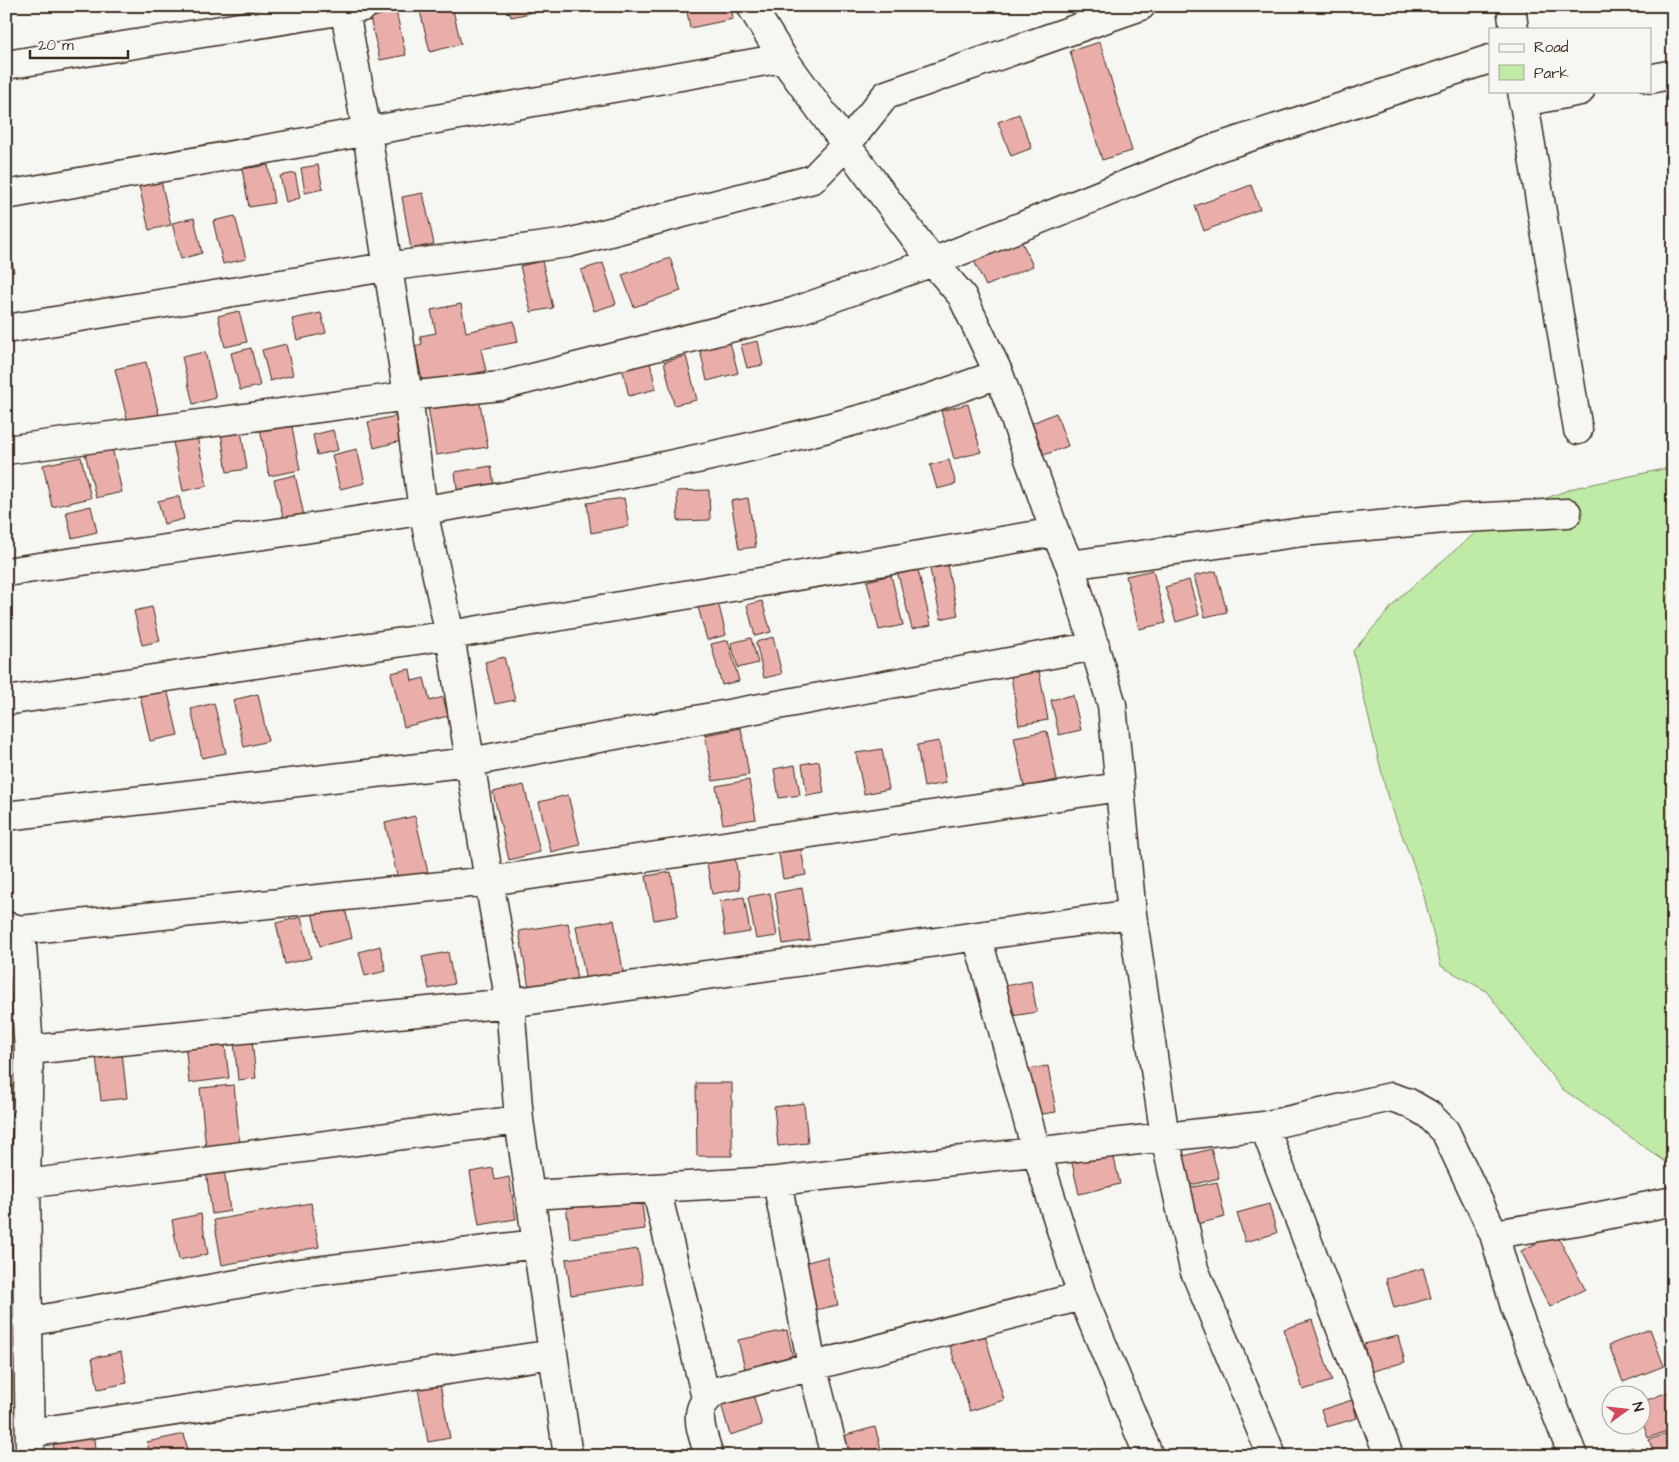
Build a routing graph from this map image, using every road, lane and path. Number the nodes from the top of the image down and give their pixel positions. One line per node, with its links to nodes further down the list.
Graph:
1 (1141, 6): 14 (street)
2 (1511, 6): 5 (street)
3 (351, 8): 8 (street); 13 (street)
4 (756, 8): 6 (street)
5 (1514, 28)
6 (783, 58): 13 (street); 14 (street)
7 (1489, 59): 16 (street)
8 (6, 65)
9 (1673, 74): 10 (street)
10 (1652, 79)
11 (1568, 92): 12 (street)
12 (1522, 96): 21 (street)
13 (367, 133): 15 (street); 17 (street)
14 (846, 145): 16 (street); 17 (street)
15 (6, 195)
16 (932, 262): 19 (street); 20 (street)
17 (386, 267): 18 (street); 20 (street)
18 (6, 329)
19 (999, 374): 23 (street); 25 (street)
20 (408, 396): 22 (street); 23 (street)
21 (1578, 430)
22 (6, 450)
23 (423, 511): 27 (street); 28 (street)
24 (1567, 513): 26 (street)
25 (1055, 532): 26 (street); 28 (street)
26 (1070, 565): 29 (street)
27 (6, 572)
28 (450, 635): 30 (street); 31 (street)
29 (1095, 646): 31 (street); 32 (street)
30 (6, 701)
31 (470, 762): 33 (street); 34 (street)
32 (1119, 787): 34 (street); 35 (street)
33 (6, 816)
34 (489, 881): 36 (street); 38 (street)
35 (1132, 914): 37 (street); 42 (street)
36 (14, 928): 39 (street)
37 (977, 936): 38 (street); 43 (street)
38 (510, 1003): 39 (street); 40 (street)
39 (29, 1050): 45 (street)
40 (519, 1120): 45 (street); 47 (street)
41 (1264, 1126): 42 (street); 49 (street); 62 (street)
42 (1165, 1137): 43 (street); 61 (street)
43 (1036, 1150): 44 (street); 51 (street)
44 (777, 1182): 46 (street); 54 (street)
45 (26, 1184): 52 (street)
46 (656, 1188): 47 (street); 55 (street)
47 (530, 1195): 50 (street)
48 (1673, 1201): 49 (street)
49 (1494, 1234): 63 (street)
50 (536, 1244): 52 (street); 53 (street)
51 (1082, 1296): 54 (street); 60 (street)
52 (27, 1322): 56 (street)
53 (553, 1354): 56 (street); 57 (street)
54 (812, 1366): 55 (street); 59 (street)
55 (706, 1398): 58 (street)
56 (30, 1444)
57 (568, 1456)
58 (709, 1456)
59 (835, 1456)
60 (1149, 1456)
61 (1272, 1456)
62 (1389, 1456)
63 (1573, 1456)

